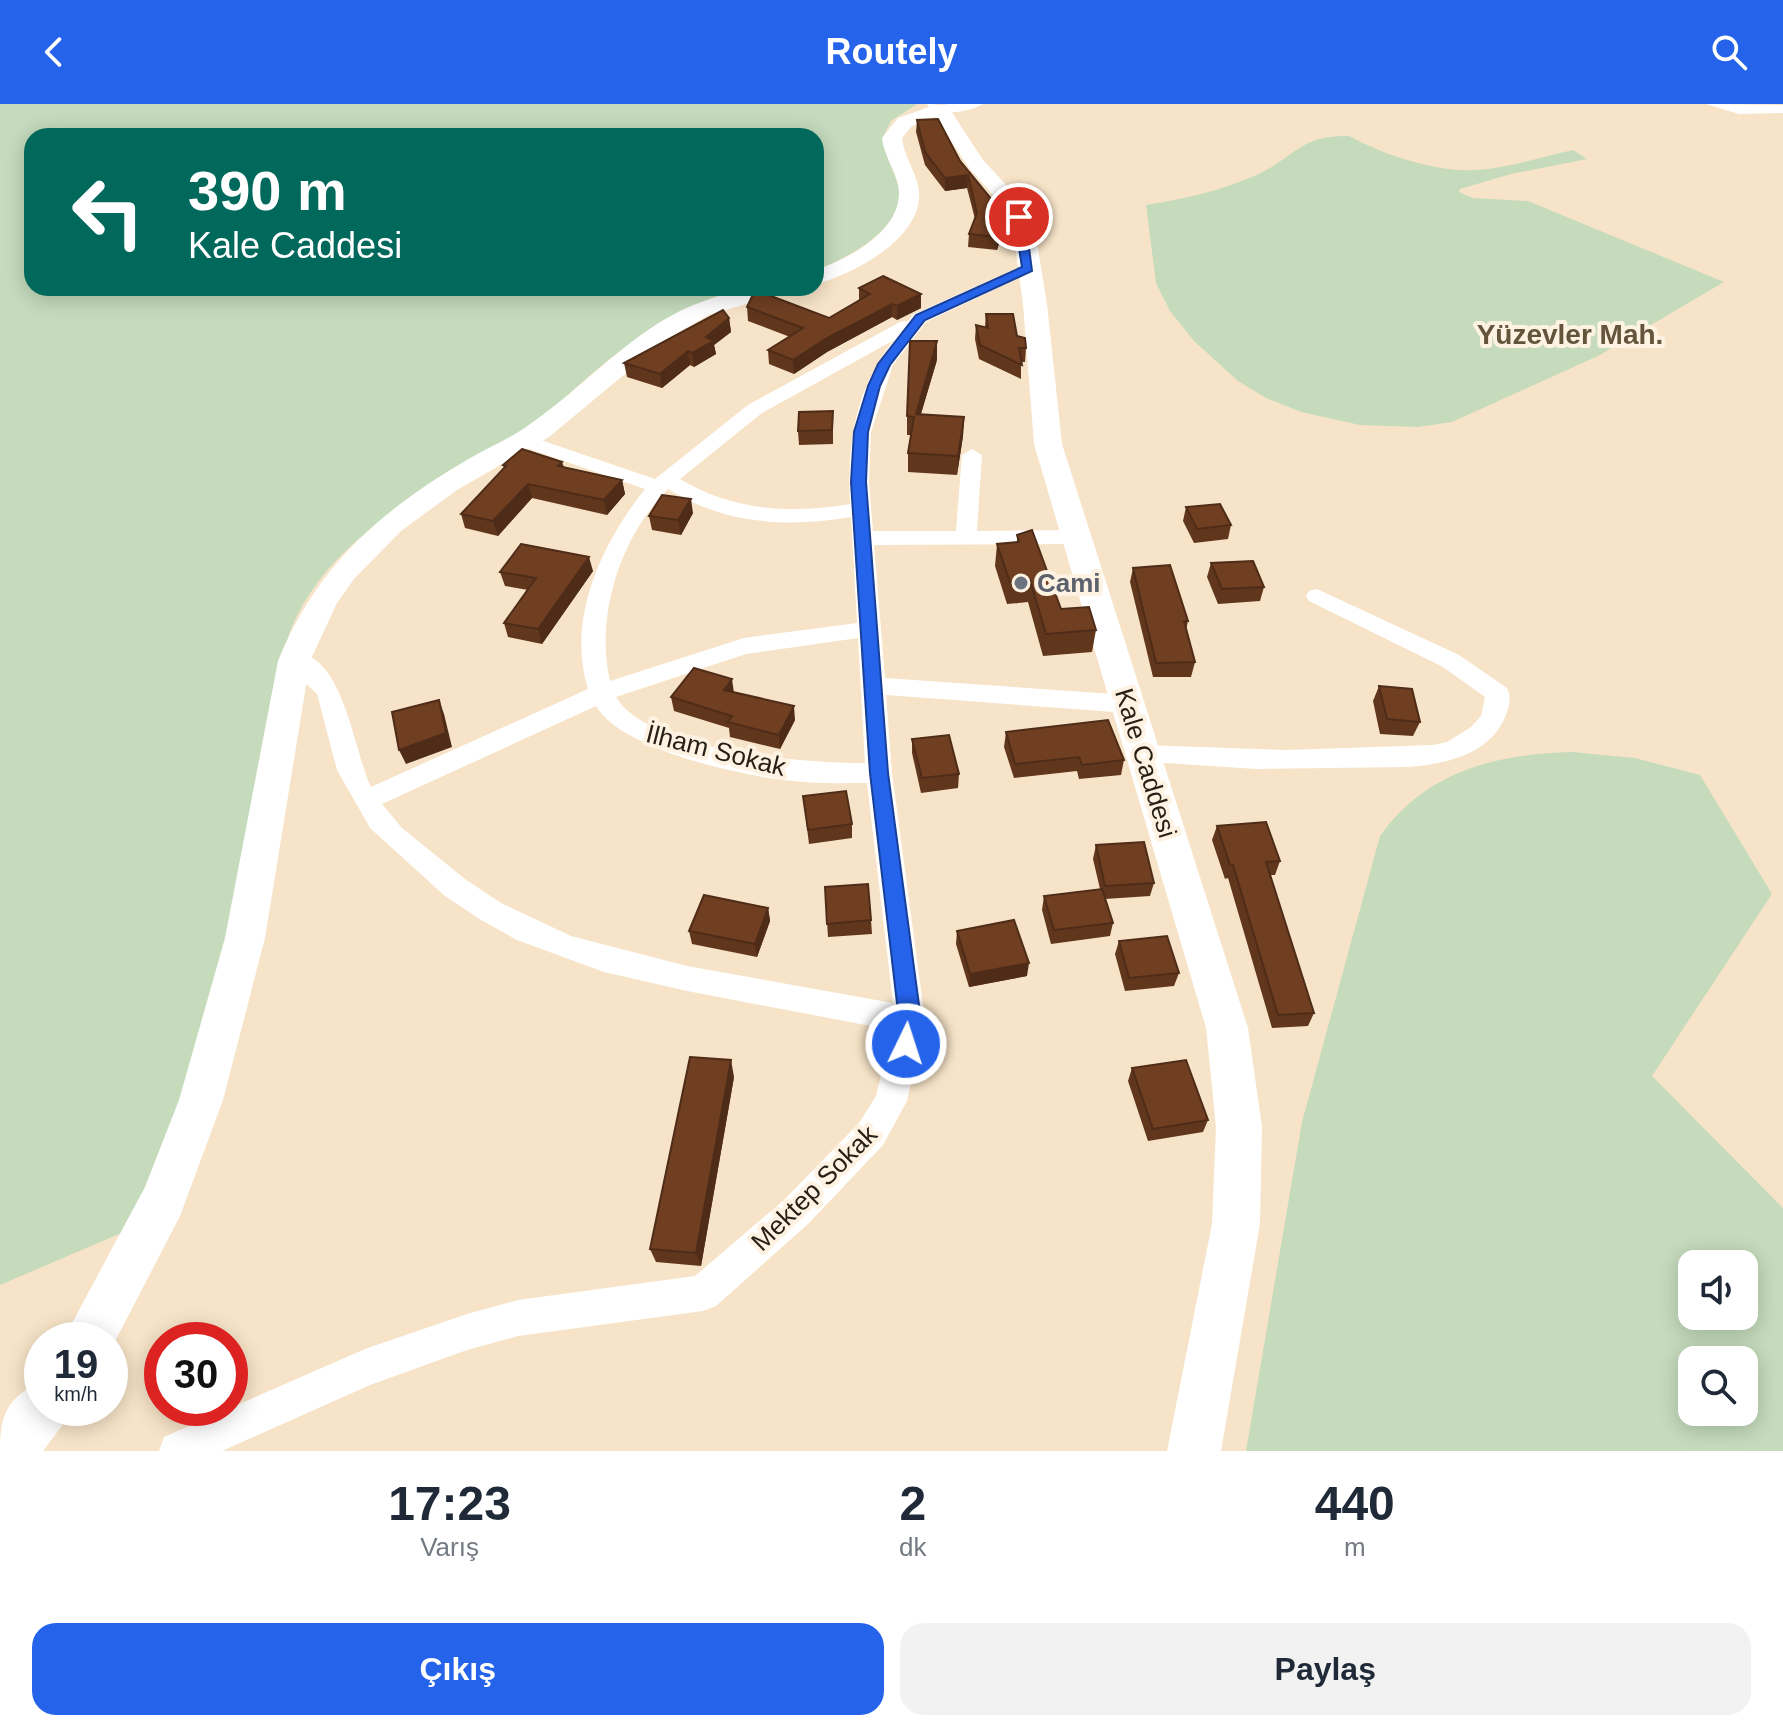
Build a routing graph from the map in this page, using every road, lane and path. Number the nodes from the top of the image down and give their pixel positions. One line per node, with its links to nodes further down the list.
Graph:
1 (976, 104): 3 (street)
2 (1713, 104): 4 (street)
3 (938, 106): 6 (street, Kale Caddesi); 7 (street)
4 (1769, 107): 5 (street)
5 (1783, 109)
6 (1028, 268): 9 (street, Mektep Sokak); 14 (street, Kale Caddesi)
7 (824, 274)
8 (746, 296): 10 (street)
9 (920, 318): 12 (street, İlham Sokak); 13 (street, Mektep Sokak)
10 (522, 440): 12 (street); 18 (street)
11 (972, 455): 15 (street)
12 (663, 483): 13 (street); 20 (street, İlham Sokak)
13 (862, 524): 15 (street); 17 (street, Mektep Sokak)
14 (1077, 537): 15 (street); 21 (street, Kale Caddesi)
15 (966, 538)
16 (1317, 596): 22 (street)
17 (870, 629): 19 (street, Mektep Sokak); 20 (street)
18 (294, 661): 24 (street); 26 (street)
19 (874, 686): 21 (street); 23 (street, Mektep Sokak)
20 (602, 693): 23 (street, İlham Sokak); 24 (street)
21 (1128, 704): 22 (street, Kale Caddesi)
22 (1143, 754): 30 (street, Kale Caddesi)
23 (879, 773): 25 (street, Mektep Sokak)
24 (366, 800): 25 (street)
25 (910, 1020): 29 (street, Mektep Sokak)
26 (99, 1322)
27 (29, 1426): 28 (street)
28 (11, 1451)
29 (178, 1451)
30 (1194, 1451)

